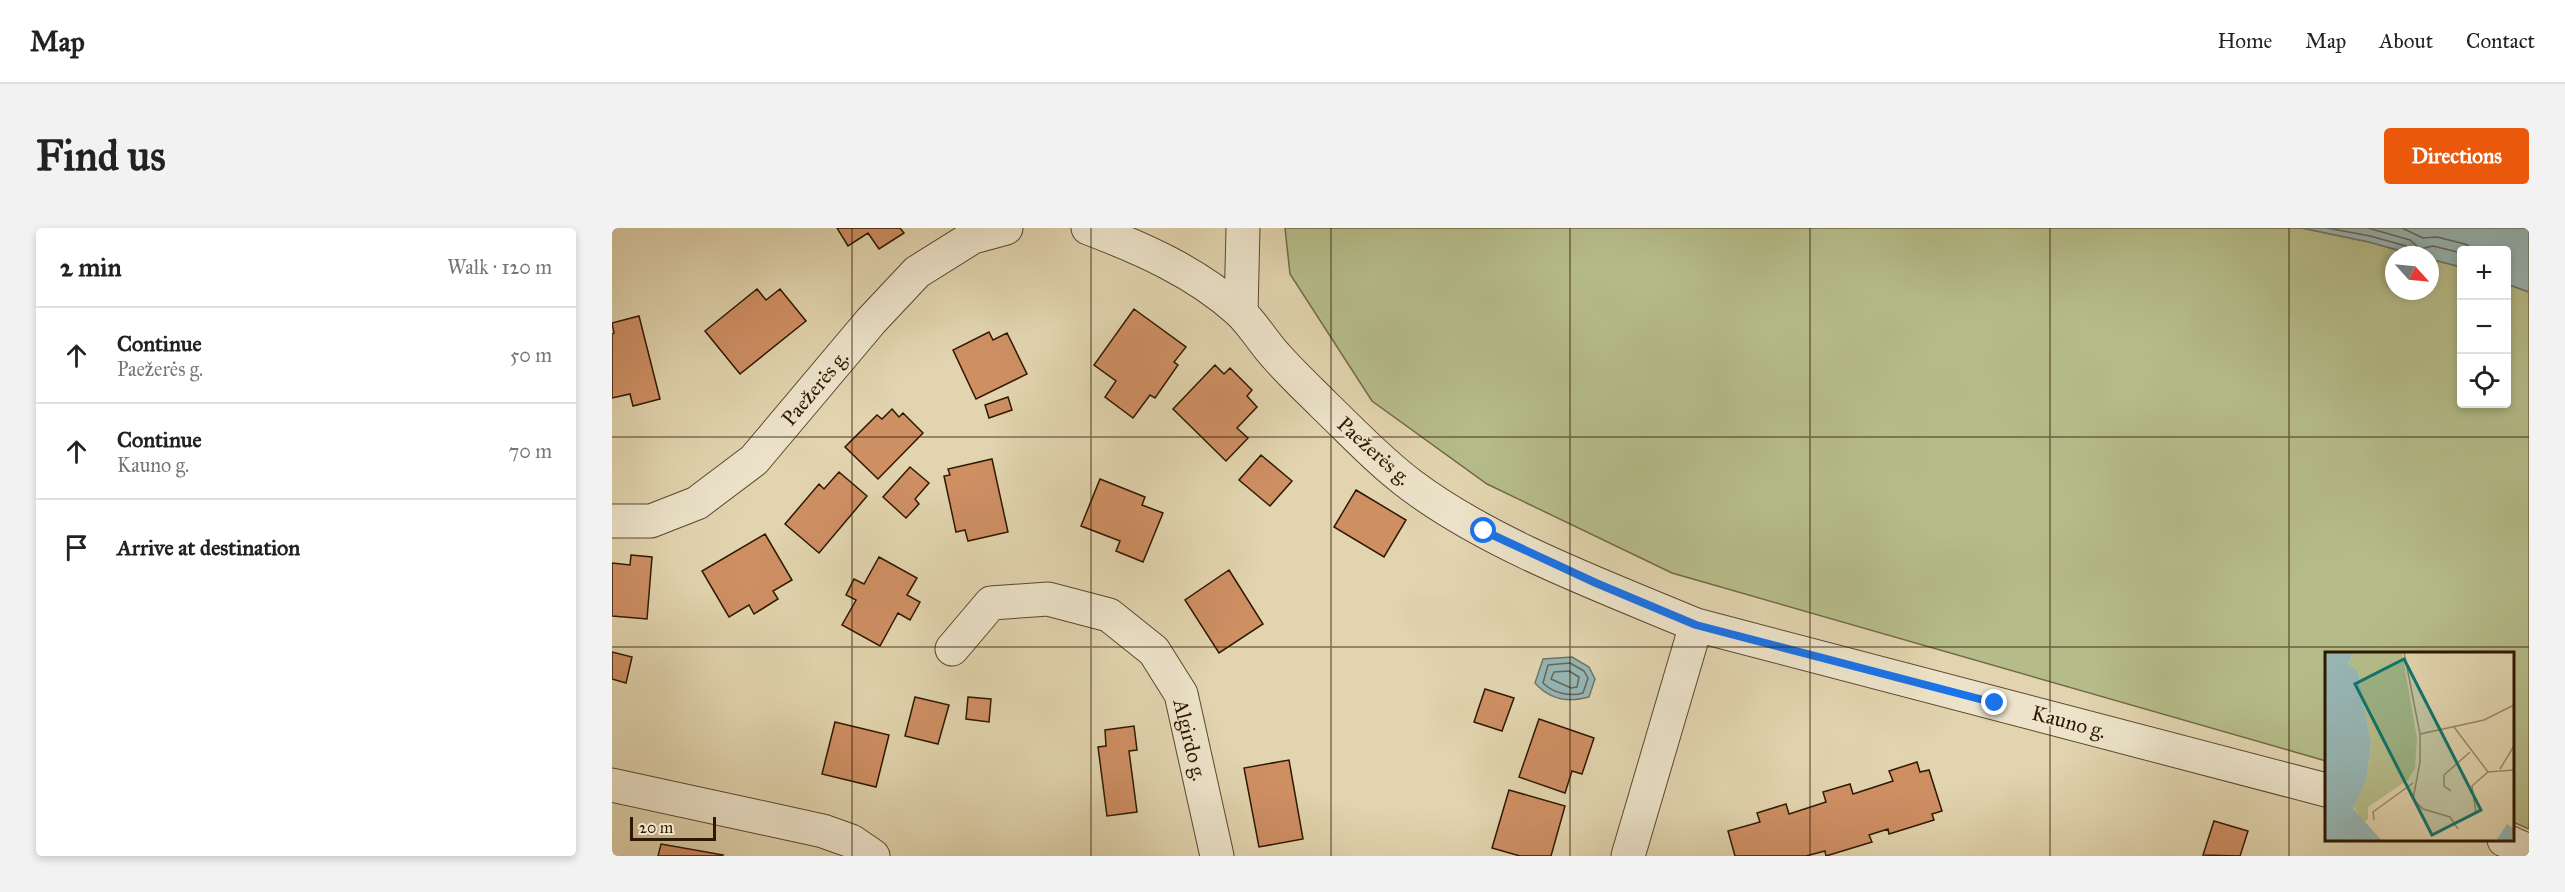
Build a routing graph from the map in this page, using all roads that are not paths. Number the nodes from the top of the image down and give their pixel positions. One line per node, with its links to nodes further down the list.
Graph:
1 (1006, 228): 5 (street, Paežerės g.)
2 (1088, 228): 4 (street, Paežerės g.)
3 (1243, 228): 4 (street)
4 (1240, 312): 6 (street, Paežerės g.)
5 (612, 521)
6 (1696, 625): 9 (street, Kauno g.); 14 (street)
7 (952, 649): 13 (street, Algirdo g.)
8 (612, 785): 12 (street)
9 (2325, 790)
10 (2506, 841): 11 (street)
11 (2529, 851)
12 (873, 856)
13 (1218, 856)
14 (1628, 856)

